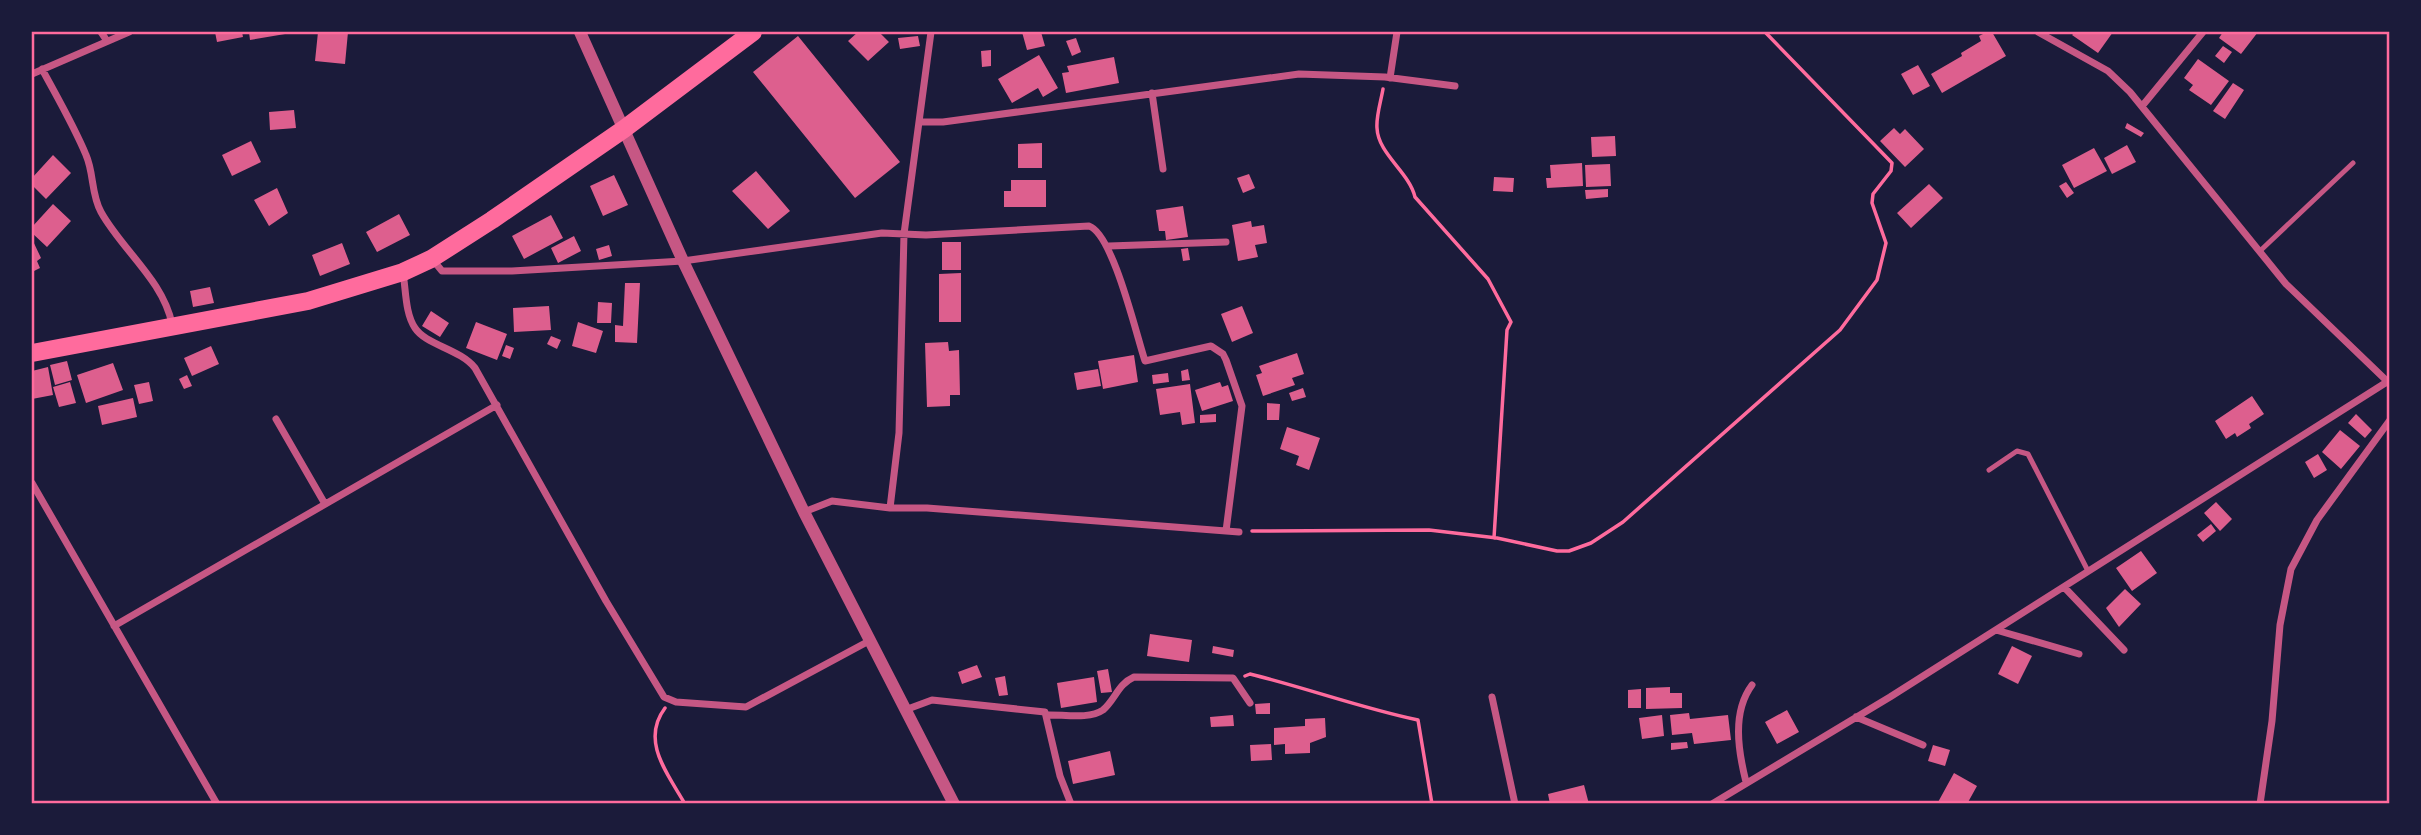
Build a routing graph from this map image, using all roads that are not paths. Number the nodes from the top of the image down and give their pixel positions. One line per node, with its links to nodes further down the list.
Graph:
1 (102, 32): 9 (street)
2 (130, 32): 9 (street)
3 (580, 32): 17 (street)
4 (753, 32): 17 (main road)
5 (931, 32): 16 (street)
6 (1397, 32): 12 (street)
7 (2038, 32): 15 (street)
8 (2203, 32): 15 (street)
9 (107, 41): 10 (street)
10 (43, 69): 11 (street); 27 (street)
11 (32, 74)
12 (1388, 77): 13 (street); 14 (street)
13 (1455, 86)
14 (1152, 93): 16 (street); 19 (street)
15 (2143, 105): 23 (street)
16 (920, 122): 20 (street)
17 (624, 129): 24 (main road); 25 (street)
18 (2353, 163): 23 (lane)
19 (1163, 170)
20 (904, 234): 22 (street); 25 (street); 36 (street)
21 (1226, 242): 22 (street)
22 (1109, 246): 38 (street)
23 (2260, 251): 29 (street)
24 (432, 259): 25 (street); 26 (main road)
25 (683, 261): 37 (street)
26 (403, 272): 27 (main road); 30 (street)
27 (172, 327): 28 (main road)
28 (32, 352)
29 (2389, 382): 40 (street)
30 (497, 405): 35 (street); 44 (street)
31 (276, 419): 35 (street)
32 (2389, 420): 60 (street)
33 (1989, 470): 40 (lane)
34 (32, 483): 42 (street)
35 (325, 505): 42 (street)
36 (890, 508): 37 (street); 38 (street)
37 (804, 512): 44 (street)
38 (1226, 531): 39 (street)
39 (1239, 532)
40 (2088, 572): 41 (street)
41 (2064, 587): 43 (street); 45 (street)
42 (114, 626): 55 (street)
43 (1996, 630): 46 (street); 52 (street)
44 (870, 641): 50 (street)
45 (2124, 650)
46 (2079, 654)
47 (1752, 685): 54 (street)
48 (1492, 697): 58 (street)
49 (1250, 703): 51 (street)
50 (905, 709): 51 (street); 56 (street)
51 (1046, 715): 57 (street)
52 (1856, 717): 53 (street); 54 (street)
53 (1923, 745)
54 (1746, 782): 59 (street)
55 (217, 803)
56 (954, 803)
57 (1071, 803)
58 (1515, 803)
59 (1712, 803)
60 (2259, 803)

